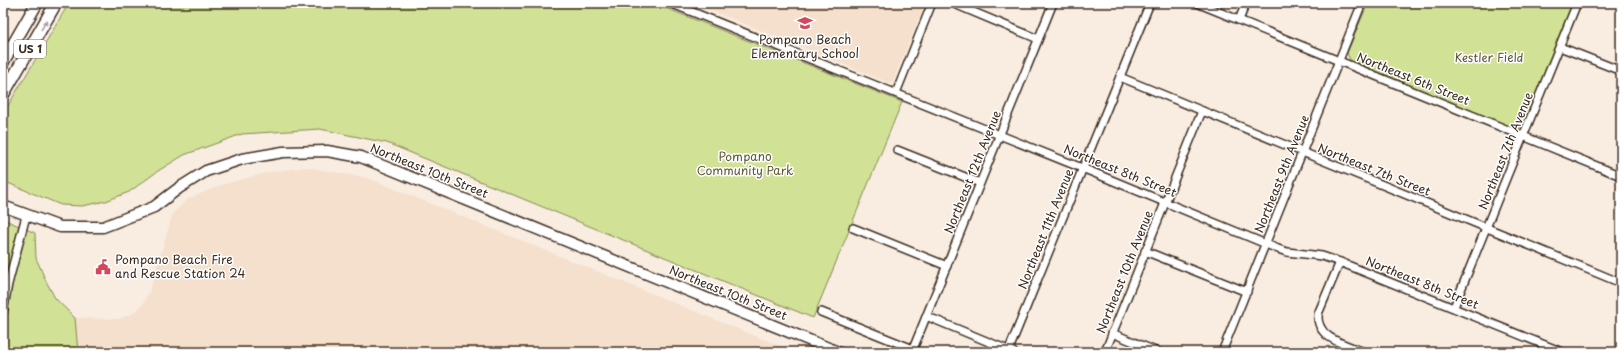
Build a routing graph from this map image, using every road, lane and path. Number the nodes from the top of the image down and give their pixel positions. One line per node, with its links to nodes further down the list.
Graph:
1 (37, 3): 16 (main road, US 1)
2 (56, 3): 20 (main road, US 1, one-way to 2)
3 (670, 3): 19 (street, Northeast 8th Street)
4 (932, 3): 19 (street)
5 (952, 3): 13 (street)
6 (1053, 3): 13 (street, Northeast 12th Avenue)
7 (1150, 3): 18 (street, Northeast 11th Avenue)
8 (1197, 3): 12 (street, Northeast 6th Street)
9 (1246, 3): 12 (street)
10 (1362, 3): 15 (street, Northeast 9th Avenue)
11 (1577, 3): 14 (street, Northeast 7th Avenue)
12 (1239, 20): 15 (street, Northeast 6th Street)
13 (1038, 39): 22 (street, Northeast 12th Avenue)
14 (1560, 47): 17 (street); 23 (street, Northeast 7th Avenue)
15 (1339, 60): 23 (street, Northeast 6th Street); 25 (street, Northeast 9th Avenue)
16 (3, 62)
17 (1621, 72)
18 (1120, 77): 21 (street, Northeast 7th Street); 26 (street, Northeast 11th Avenue)
19 (896, 93): 22 (street, Northeast 8th Street)
20 (3, 95)
21 (1202, 111): 25 (street, Northeast 7th Street); 29 (street, Northeast 10th Avenue)
22 (1000, 135): 26 (street, Northeast 8th Street); 28 (street, Northeast 12th Avenue)
23 (1524, 136): 27 (street, Northeast 6th Street); 33 (street, Northeast 7th Avenue)
24 (897, 150): 28 (street)
25 (1303, 153): 33 (street, Northeast 7th Street); 34 (street, Northeast 9th Avenue)
26 (1083, 168): 29 (street, Northeast 8th Street); 45 (street, Northeast 11th Avenue)
27 (1621, 176)
28 (980, 183): 37 (street, Northeast 12th Avenue)
29 (1165, 202): 34 (street, Northeast 8th Street); 35 (street, Northeast 10th Avenue)
30 (3, 206): 31 (street, Northeast 10th Street)
31 (26, 216): 42 (street); 46 (street, Northeast 10th Street)
32 (853, 228): 37 (street)
33 (1486, 228): 38 (street, Northeast 7th Street); 40 (street, Northeast 7th Avenue)
34 (1266, 244): 36 (street, Northeast 8th Street); 39 (street, Northeast 9th Avenue)
35 (1146, 251): 39 (street); 44 (street, Northeast 10th Avenue)
36 (1340, 262): 40 (street, Northeast 8th Street); 50 (street)
37 (947, 266): 43 (street, Northeast 12th Avenue)
38 (1621, 283)
39 (1247, 292): 49 (street, Northeast 9th Avenue)
40 (1454, 307): 51 (street, Northeast 8th Street)
41 (821, 312): 43 (street, Northeast 12th Avenue)
42 (3, 313)
43 (926, 316): 45 (street)
44 (1112, 333): 47 (street, Northeast 10th Avenue); 48 (street)
45 (1010, 351)
46 (838, 352)
47 (1105, 352)
48 (1158, 352)
49 (1222, 352)
50 (1364, 352)
51 (1562, 352)

